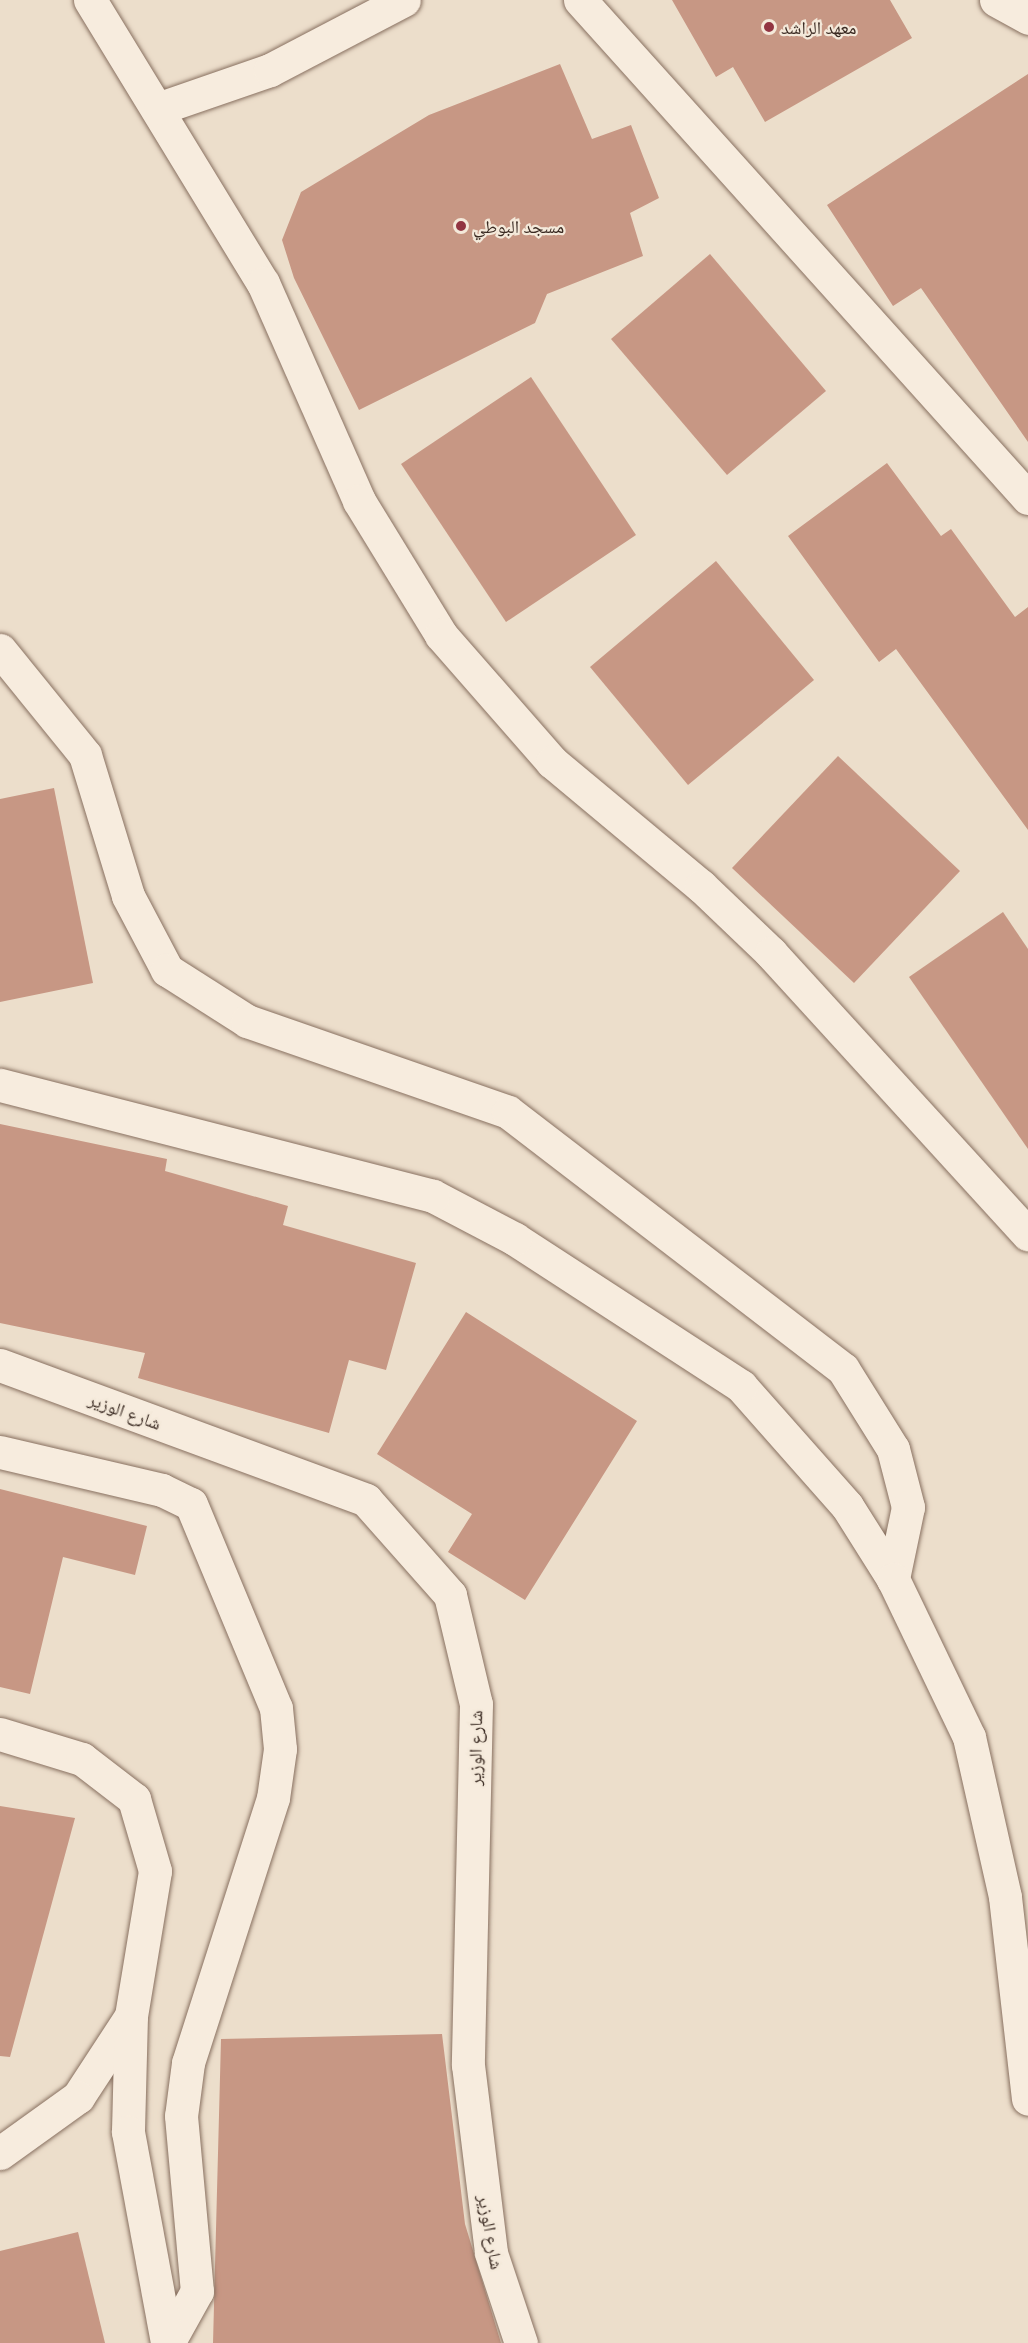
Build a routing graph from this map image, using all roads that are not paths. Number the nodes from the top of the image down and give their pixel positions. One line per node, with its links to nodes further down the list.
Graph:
1 (90, 0): 6 (street)
2 (404, 0): 6 (street)
3 (580, 0): 7 (street)
4 (996, 0): 5 (street)
5 (1028, 18)
6 (160, 108): 10 (street)
7 (1028, 498)
8 (0, 650): 13 (street)
9 (0, 1085): 13 (street)
10 (1028, 1234)
11 (0, 1365): 19 (street, شارع الوزير)
12 (0, 1452): 18 (street)
13 (893, 1579): 16 (street)
14 (0, 1734): 15 (street)
15 (131, 2016): 17 (street); 18 (street)
16 (1028, 2099)
17 (0, 2153)
18 (167, 2343)
19 (520, 2343)

